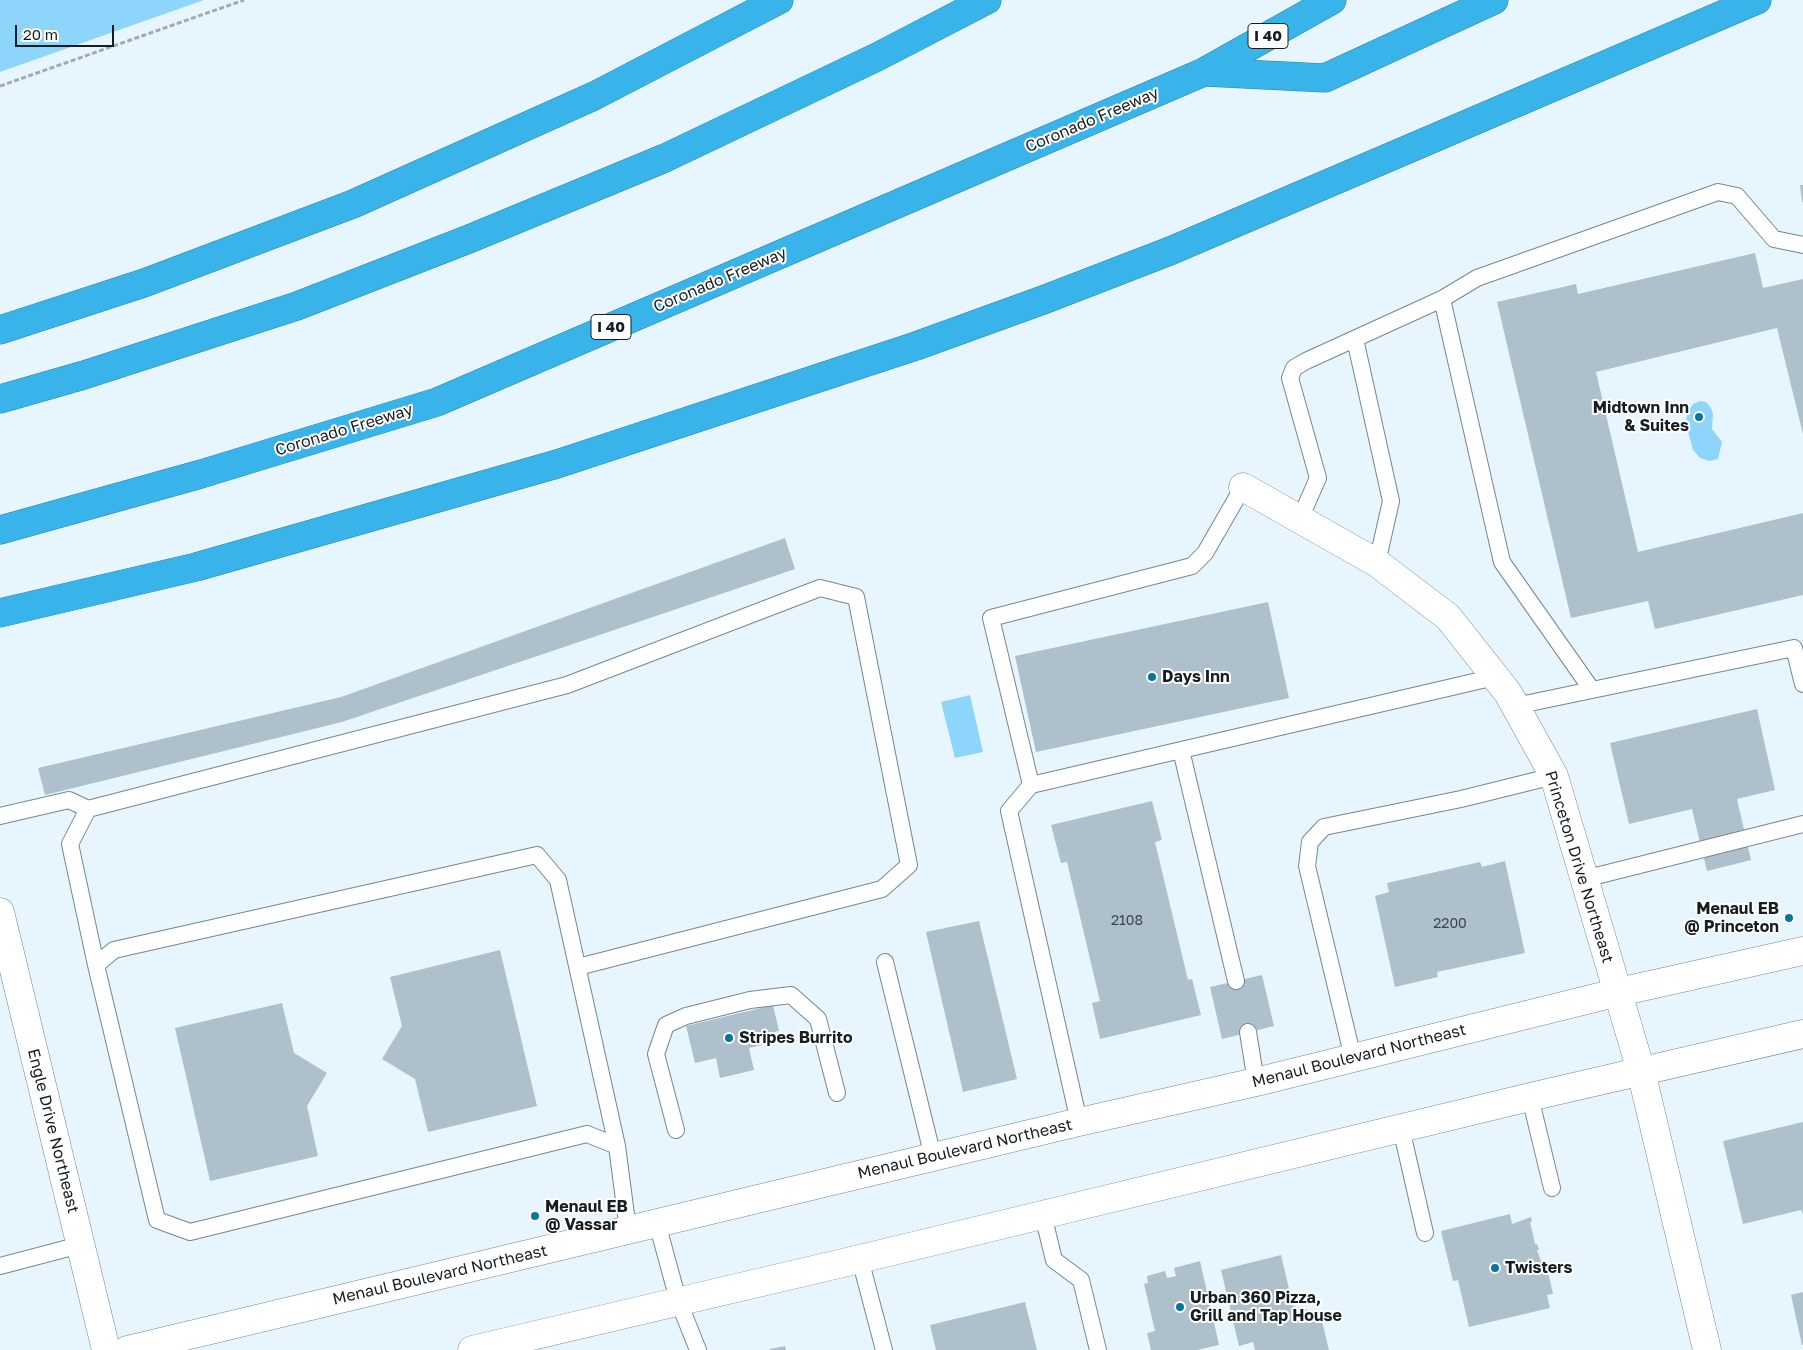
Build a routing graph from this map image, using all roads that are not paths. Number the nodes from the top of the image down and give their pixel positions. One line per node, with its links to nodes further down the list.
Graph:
1 (779, 0): 9 (highway)
2 (987, 0): 11 (highway)
3 (1332, 0): 6 (highway, Coronado Freeway / I 40)
4 (1494, 0): 6 (highway)
5 (1757, 0): 16 (highway)
6 (1204, 72): 14 (highway, Coronado Freeway / I 40)
7 (1803, 246): 8 (lane)
8 (1442, 299): 10 (lane); 20 (lane)
9 (0, 330)
10 (1355, 339): 13 (lane); 15 (lane)
11 (0, 399)
12 (1243, 487): 13 (main road, Princeton Drive Northeast); 24 (lane)
13 (1300, 520): 15 (main road, Princeton Drive Northeast)
14 (0, 530)
15 (1377, 563): 18 (main road, Princeton Drive Northeast)
16 (0, 613)
17 (1798, 646): 19 (lane); 20 (lane)
18 (1495, 677): 21 (main road, Princeton Drive Northeast); 22 (lane)
19 (1803, 684)
20 (1592, 690): 21 (lane)
21 (1515, 706): 23 (main road, Princeton Drive Northeast)
22 (1181, 750): 24 (lane); 34 (lane)
23 (1554, 776): 28 (main road, Princeton Drive Northeast); 38 (lane)
24 (1030, 785): 43 (lane)
25 (88, 810): 26 (lane); 32 (lane); 33 (lane)
26 (0, 816)
27 (1803, 824): 28 (lane)
28 (1584, 879): 35 (main road, Princeton Drive Northeast)
29 (0, 912): 53 (main road, Engle Drive Northeast)
30 (1803, 951): 35 (main road, Menaul Boulevard Northeast)
31 (885, 962): 47 (lane)
32 (96, 965): 33 (lane); 46 (lane)
33 (578, 967): 46 (lane)
34 (1236, 980)
35 (1619, 992): 38 (main road, Menaul Boulevard Northeast); 39 (main road, Princeton Drive Northeast)
36 (1248, 1032): 40 (lane)
37 (1803, 1034): 39 (main road)
38 (1353, 1058): 40 (main road, Menaul Boulevard Northeast)
39 (1641, 1071): 42 (main road); 64 (main road, Princeton Drive Northeast)
40 (1256, 1082): 43 (main road, Menaul Boulevard Northeast)
41 (837, 1093): 45 (lane)
42 (1530, 1097): 44 (main road); 48 (lane)
43 (1078, 1122): 47 (main road, Menaul Boulevard Northeast)
44 (1401, 1128): 49 (main road); 52 (lane)
45 (676, 1130)
46 (617, 1146): 51 (lane)
47 (933, 1157): 50 (main road, Menaul Boulevard Northeast)
48 (1552, 1188)
49 (1043, 1215): 54 (main road); 63 (lane)
50 (657, 1223): 51 (main road, Menaul Boulevard Northeast); 56 (lane)
51 (628, 1230): 59 (main road, Menaul Boulevard Northeast)
52 (1425, 1233)
53 (80, 1245): 55 (lane); 58 (main road, Engle Drive Northeast)
54 (860, 1259): 56 (main road); 62 (lane)
55 (0, 1266)
56 (678, 1300): 57 (main road); 61 (lane)
57 (536, 1343): 60 (main road)
58 (106, 1350)
59 (127, 1350)
60 (472, 1350)
61 (698, 1350)
62 (884, 1350)
63 (1098, 1350)
64 (1707, 1350)

